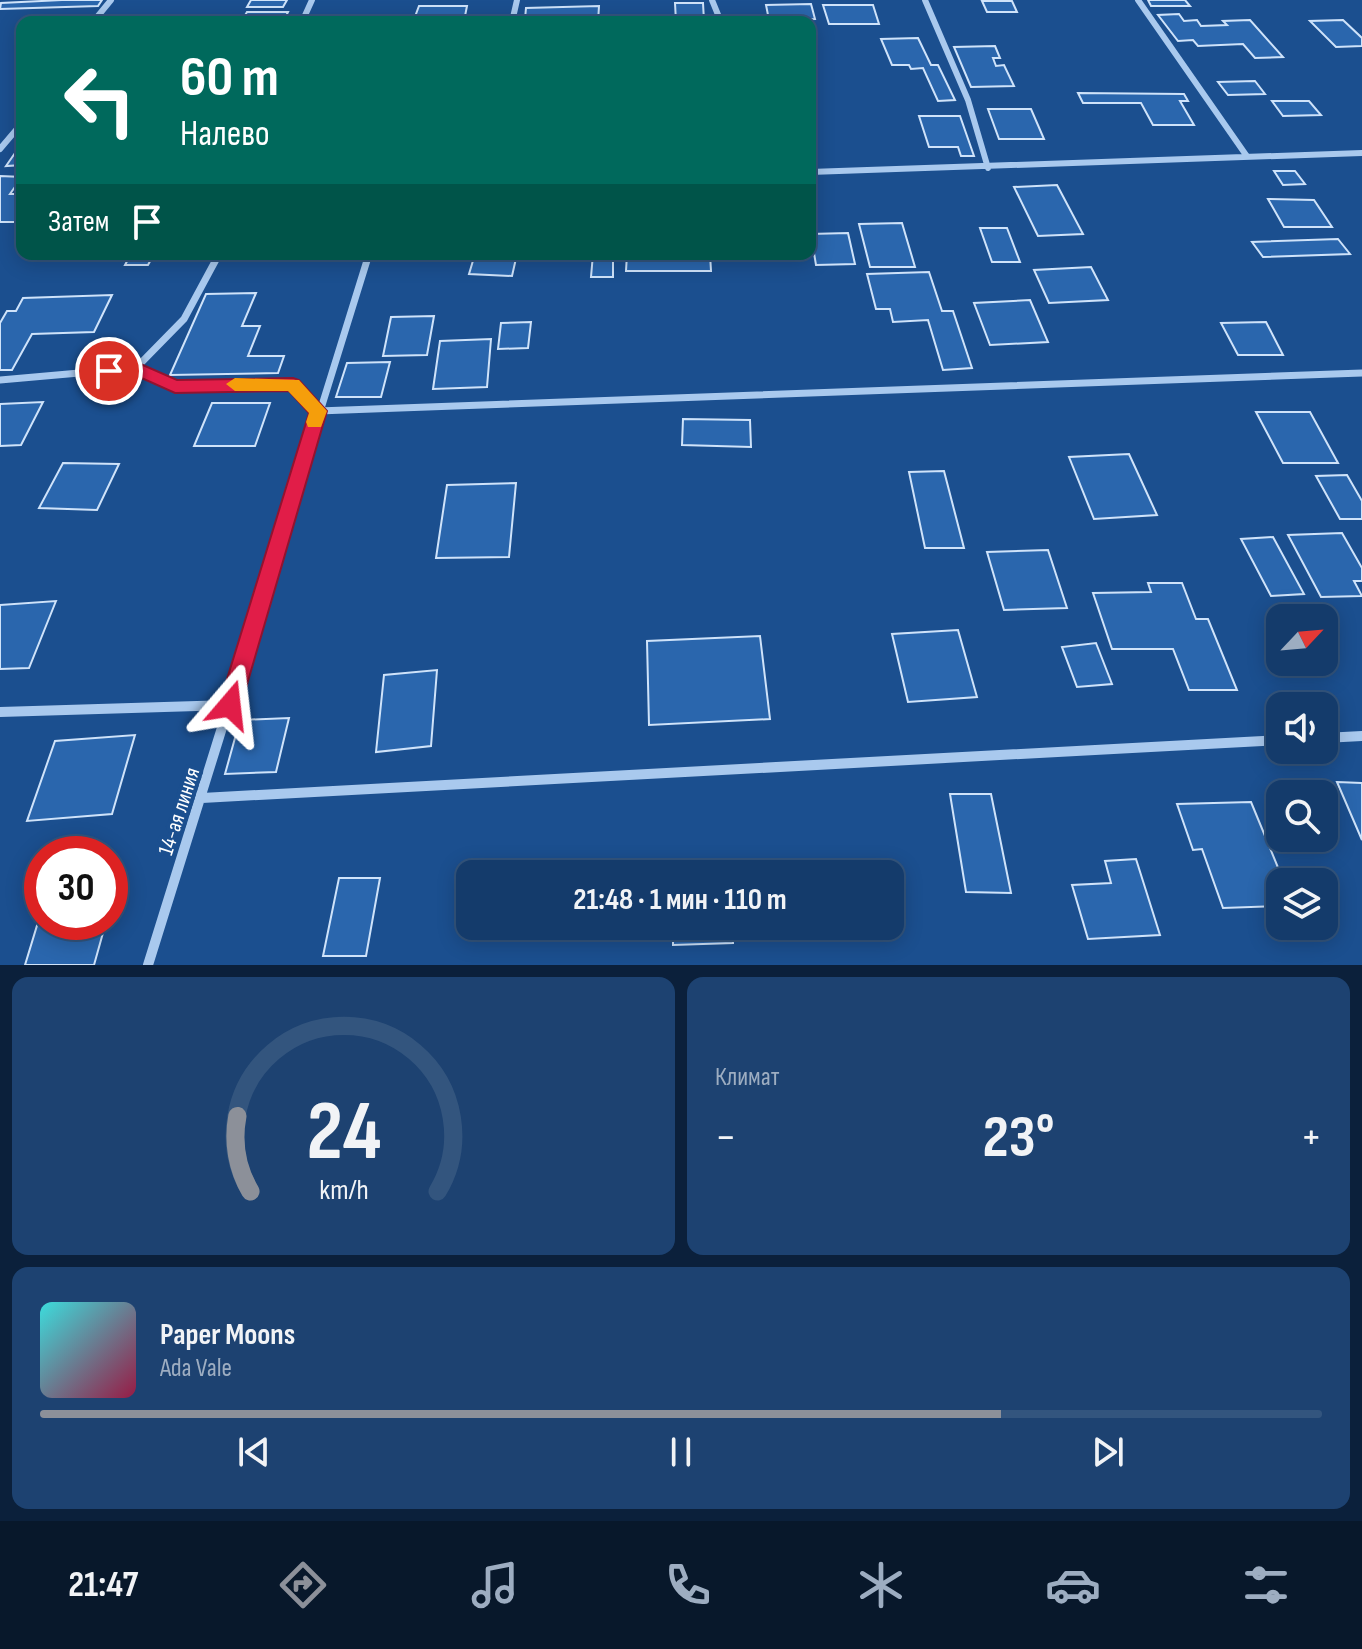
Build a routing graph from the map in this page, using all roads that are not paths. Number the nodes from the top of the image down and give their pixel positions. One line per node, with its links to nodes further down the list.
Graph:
1 (111, 0): 4 (street)
2 (925, 0): 9 (street)
3 (1138, 0): 8 (street)
4 (98, 16)
5 (16, 130): 6 (street)
6 (0, 149)
7 (1362, 153): 8 (street)
8 (1246, 155): 9 (street)
9 (988, 168): 10 (street)
10 (816, 172)
11 (216, 260): 13 (street)
12 (367, 260): 16 (street, 14-ая линия)
13 (136, 368): 15 (street); 16 (street)
14 (1362, 373): 16 (street)
15 (0, 380)
16 (318, 411): 17 (street, 14-ая линия)
17 (230, 705): 18 (street); 22 (street, 14-ая линия)
18 (0, 712)
19 (1362, 736): 20 (street)
20 (1338, 737)
21 (1266, 741): 22 (street)
22 (202, 798): 23 (street, 14-ая линия)
23 (148, 965)

